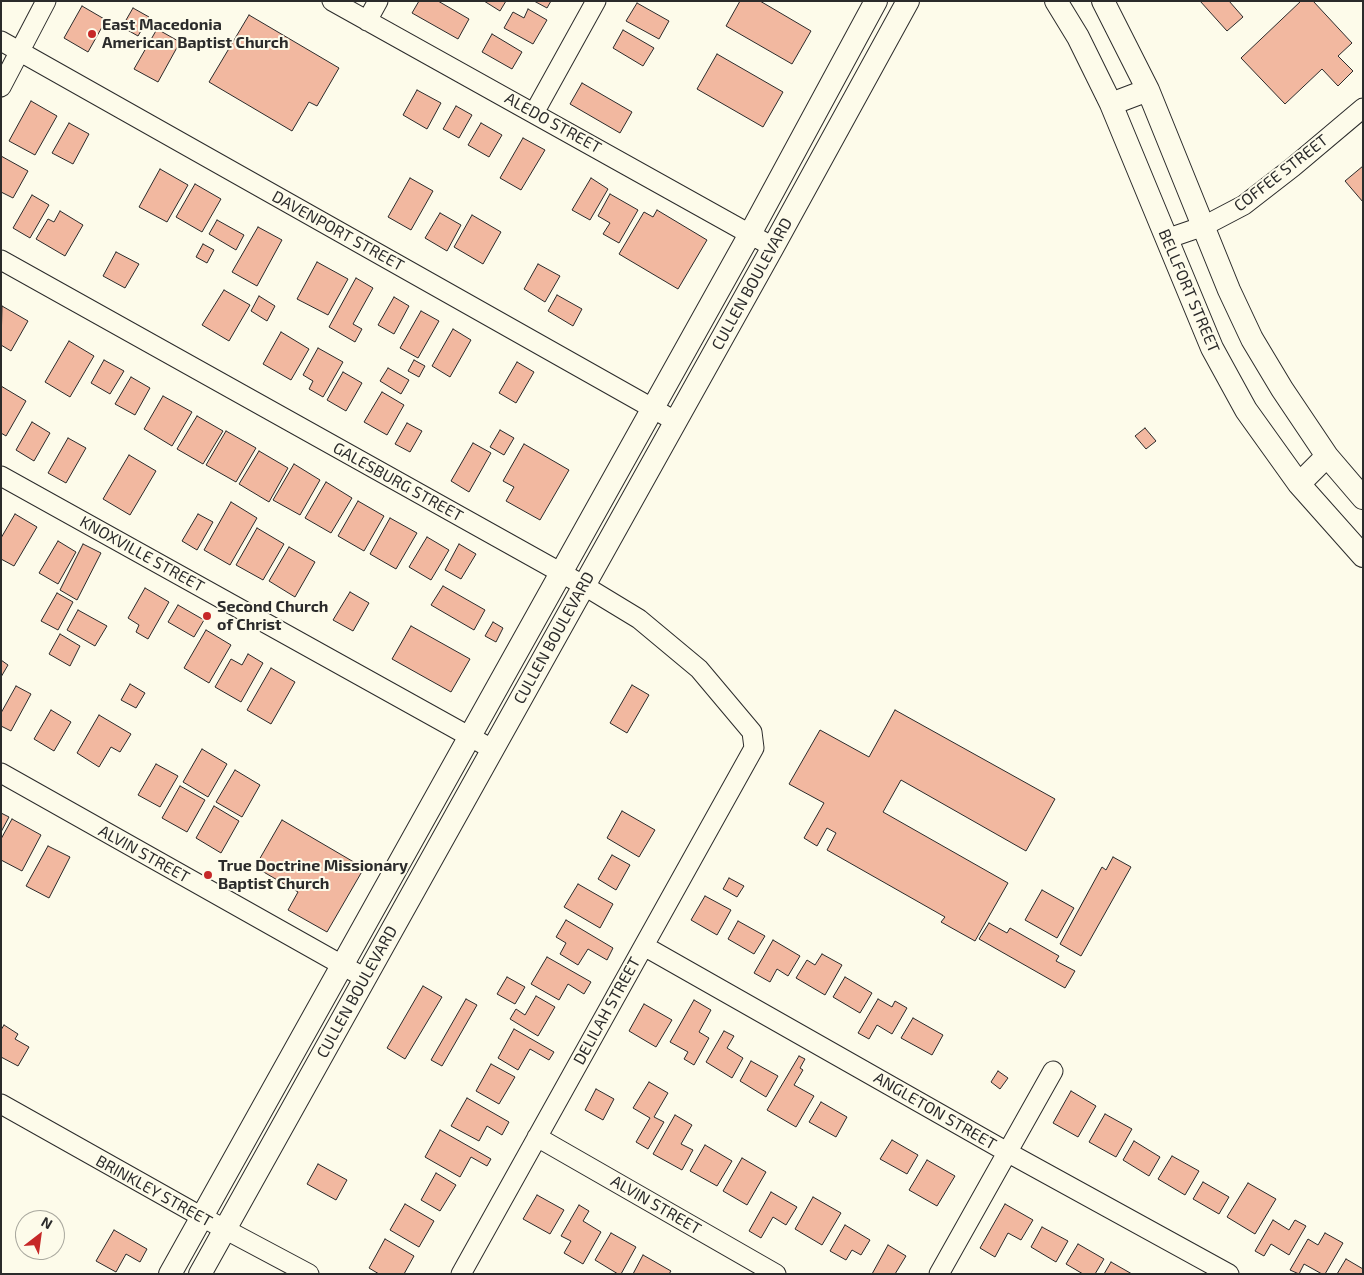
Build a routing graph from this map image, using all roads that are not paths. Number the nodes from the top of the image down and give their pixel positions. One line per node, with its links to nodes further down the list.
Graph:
1 (46, 1): 11 (street)
2 (332, 1): 9 (street, ALEDO STREET)
3 (378, 1): 9 (street)
4 (596, 1): 16 (street)
5 (876, 1): 18 (main road, CULLEN BOULEVARD)
6 (908, 1): 20 (main road, CULLEN BOULEVARD)
7 (1056, 1): 14 (main road, BELLFORT STREET)
8 (1103, 1): 13 (main road)
9 (367, 21): 16 (street, ALEDO STREET)
10 (1, 41): 11 (street, DAVENPORT STREET)
11 (20, 51): 12 (street); 22 (street, DAVENPORT STREET)
12 (1, 87)
13 (1148, 90): 14 (main road); 17 (main road)
14 (1111, 104): 19 (main road, BELLFORT STREET)
15 (1363, 108): 17 (street, COFFEE STREET)
16 (534, 113): 18 (street, ALEDO STREET)
17 (1204, 226): 19 (street, COFFEE STREET); 24 (main road)
18 (750, 234): 20 (street, ALEDO STREET); 22 (main road, CULLEN BOULEVARD)
19 (1166, 239): 26 (main road, BELLFORT STREET)
20 (773, 246): 23 (main road, CULLEN BOULEVARD)
21 (1, 260): 29 (street, GALESBURG STREET)
22 (653, 408): 23 (street, DAVENPORT STREET); 29 (main road, CULLEN BOULEVARD)
23 (675, 421): 30 (main road, CULLEN BOULEVARD)
24 (1328, 456): 26 (main road); 27 (main road)
25 (1, 476): 31 (street, KNOXVILLE STREET)
26 (1299, 484): 28 (main road, BELLFORT STREET)
27 (1363, 498)
28 (1363, 556)
29 (560, 573): 30 (street, GALESBURG STREET); 31 (main road, CULLEN BOULEVARD)
30 (583, 585): 32 (street, GALESBURG STREET); 33 (main road, CULLEN BOULEVARD)
31 (469, 736): 33 (street, KNOXVILLE STREET); 36 (main road, CULLEN BOULEVARD)
32 (754, 748): 35 (street, DELILAH STREET)
33 (492, 749): 37 (main road, CULLEN BOULEVARD)
34 (1, 774): 36 (street, ALVIN STREET)
35 (644, 946): 40 (street, DELILAH STREET); 41 (street, ANGLETON STREET)
36 (341, 965): 37 (street, ALVIN STREET); 42 (main road, CULLEN BOULEVARD)
37 (365, 978): 43 (main road, CULLEN BOULEVARD)
38 (1053, 1071): 41 (street)
39 (1, 1104): 42 (street, BRINKLEY STREET)
40 (537, 1137): 47 (street, DELILAH STREET); 48 (street, ALVIN STREET)
41 (1007, 1152): 49 (street); 50 (street, ANGLETON STREET)
42 (202, 1218): 43 (street, BRINKLEY STREET); 44 (main road, CULLEN BOULEVARD)
43 (224, 1230): 45 (main road, CULLEN BOULEVARD); 46 (street, BRINKLEY STREET)
44 (170, 1274)
45 (200, 1274)
46 (309, 1274)
47 (461, 1274)
48 (776, 1274)
49 (939, 1274)
50 (1229, 1274)

